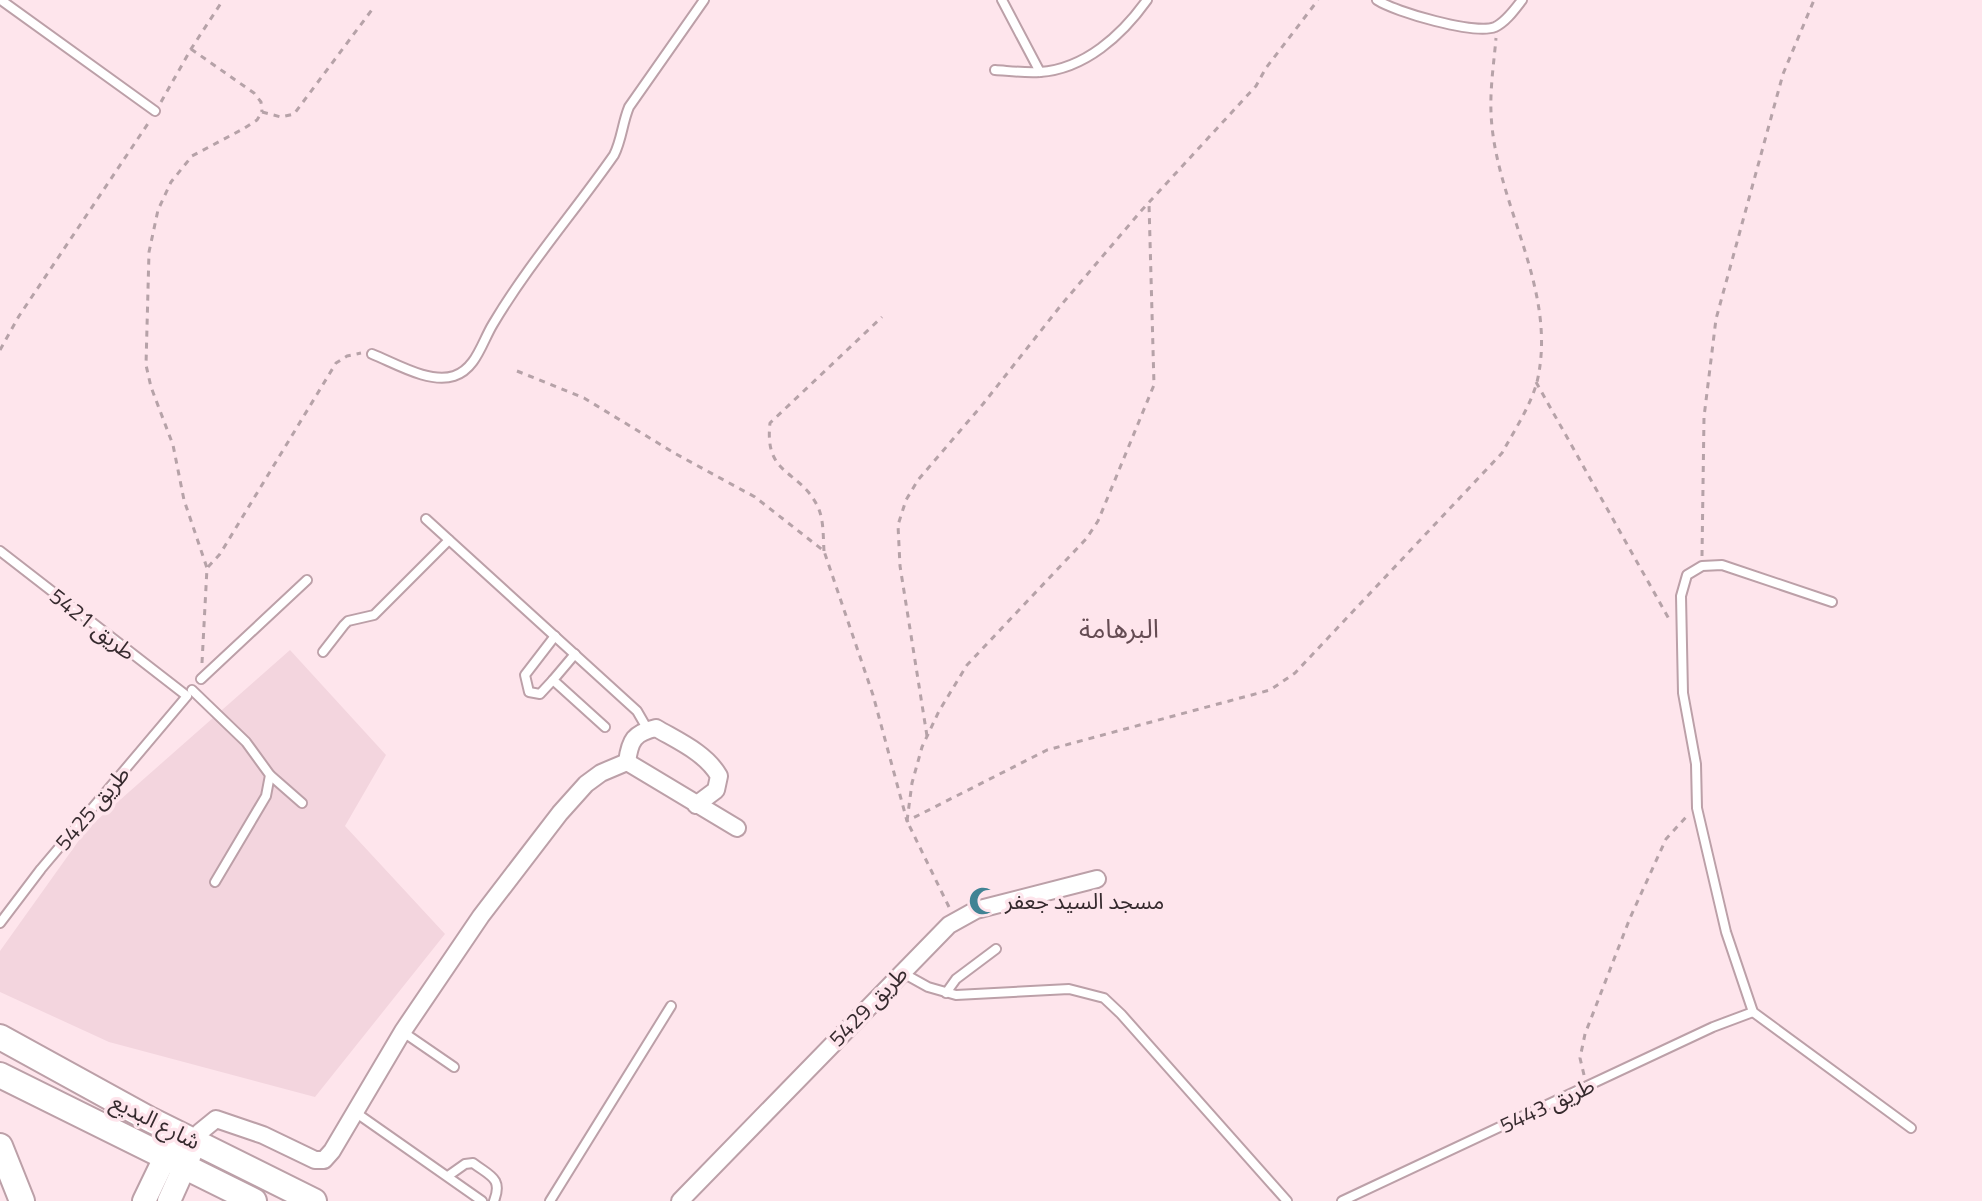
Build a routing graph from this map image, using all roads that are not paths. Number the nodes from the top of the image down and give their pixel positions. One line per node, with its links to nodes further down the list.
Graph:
1 (1, 0): 9 (lane)
2 (704, 0): 10 (lane)
3 (1002, 0): 8 (lane)
4 (1147, 0): 8 (lane)
5 (1377, 0): 6 (lane)
6 (1522, 0)
7 (995, 70): 8 (lane)
8 (1040, 72)
9 (155, 111)
10 (372, 354)
11 (426, 519): 12 (lane)
12 (449, 540): 16 (lane); 17 (lane)
13 (0, 551): 21 (lane, طريق 5421)
14 (307, 580): 19 (lane)
15 (1832, 602): 36 (lane)
16 (555, 636): 18 (lane); 20 (lane)
17 (323, 652)
18 (575, 654): 20 (lane); 23 (lane)
19 (201, 679)
20 (553, 680): 22 (lane)
21 (189, 693): 25 (lane, طريق 5421); 31 (lane, طريق 5425)
22 (605, 727)
23 (648, 730): 24 (street); 27 (street)
24 (627, 762): 27 (street); 37 (street)
25 (270, 775): 26 (lane, طريق 5421); 30 (lane)
26 (302, 803)
27 (696, 805): 28 (street)
28 (737, 828)
29 (1097, 879): 33 (street, طريق 5429)
30 (215, 882)
31 (0, 923)
32 (996, 949): 34 (lane)
33 (901, 972): 34 (lane); 55 (street, طريق 5429)
34 (946, 993): 56 (lane)
35 (671, 1006): 54 (lane)
36 (1753, 1012): 42 (lane); 57 (lane, طريق 5443)
37 (403, 1031): 39 (lane); 41 (street)
38 (0, 1037): 43 (main road, شارع البديع)
39 (454, 1067)
40 (0, 1075): 45 (main road, شارع البديع)
41 (354, 1112): 43 (street); 46 (lane)
42 (1911, 1128)
43 (186, 1136): 45 (main road); 51 (main road, شارع البديع)
44 (0, 1146): 47 (main road)
45 (175, 1162): 48 (main road); 49 (main road); 50 (main road, شارع البديع)
46 (448, 1176): 52 (lane); 53 (lane)
47 (22, 1201)
48 (144, 1201)
49 (169, 1201)
50 (254, 1201)
51 (314, 1201)
52 (482, 1201)
53 (494, 1201)
54 (550, 1201)
55 (680, 1201)
56 (1287, 1201)
57 (1342, 1201)

